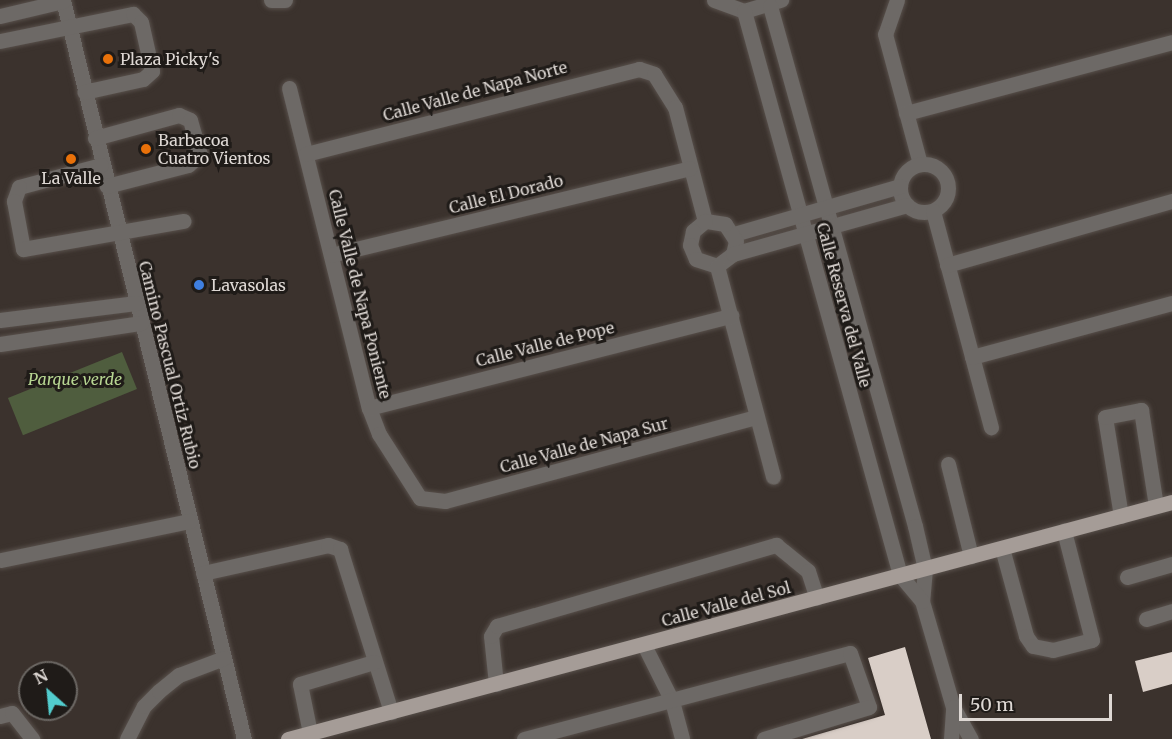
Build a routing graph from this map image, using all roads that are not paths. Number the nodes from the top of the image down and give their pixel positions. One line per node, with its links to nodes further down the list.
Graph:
1 (271, 0): 2 (street)
2 (285, 0)
3 (714, 0): 7 (street)
4 (897, 0): 14 (street)
5 (63, 1): 8 (street); 9 (street, Camino Pascual Ortiz Rubio)
6 (776, 3): 7 (street); 24 (street, Calle Reserva del Valle)
7 (744, 11): 26 (street, Calle Reserva del Valle)
8 (0, 16)
9 (70, 27): 10 (street); 13 (street, Camino Pascual Ortiz Rubio); 13 (street)
10 (0, 41)
11 (1172, 42): 14 (street)
12 (289, 88): 16 (street, Calle Valle de Napa Poniente)
13 (84, 92): 15 (street, Camino Pascual Ortiz Rubio)
14 (906, 113): 17 (street)
15 (95, 138): 18 (street, Camino Pascual Ortiz Rubio); 20 (street)
16 (306, 154): 19 (street, Calle Valle de Napa Norte); 34 (street, Calle Valle de Napa Poniente)
17 (920, 164): 21 (street); 25 (street)
18 (101, 165): 20 (street, Camino Pascual Ortiz Rubio); 30 (street)
19 (690, 168): 28 (street); 34 (street, Calle El Dorado)
20 (107, 186): 30 (street, Camino Pascual Ortiz Rubio)
21 (900, 186): 23 (street); 24 (street)
22 (1172, 201): 35 (street)
23 (907, 206): 25 (street); 29 (street)
24 (827, 207): 26 (street); 29 (street, Calle Reserva del Valle)
25 (933, 211): 35 (street)
26 (802, 214): 31 (street); 32 (street, Calle Reserva del Valle)
27 (184, 221): 30 (street)
28 (705, 221): 31 (street); 36 (street)
29 (831, 226): 32 (street); 61 (street, Calle Reserva del Valle)
30 (118, 230): 37 (street, Camino Pascual Ortiz Rubio)
31 (734, 234): 33 (street)
32 (806, 234): 33 (street); 63 (street, Calle Reserva del Valle)
33 (733, 254): 36 (street)
34 (331, 255): 46 (street, Calle Valle de Napa Poniente)
35 (947, 265): 45 (street)
36 (717, 266): 40 (street)
37 (136, 303): 39 (street); 42 (street, Camino Pascual Ortiz Rubio)
38 (1172, 303): 45 (street)
39 (50, 314): 41 (street); 43 (street)
40 (730, 316): 46 (street, Calle Valle de Pope); 47 (street)
41 (0, 320)
42 (141, 323): 43 (street); 55 (street, Camino Pascual Ortiz Rubio)
43 (56, 335): 44 (street)
44 (0, 342)
45 (972, 357): 48 (street)
46 (369, 408): 51 (street, Calle Valle de Napa Poniente)
47 (757, 417): 50 (street); 51 (street, Calle Valle de Napa Sur)
48 (991, 427)
49 (948, 464): 58 (street)
50 (773, 477)
51 (420, 498)
52 (1172, 502): 53 (main road, Calle Valle del Sol)
53 (1156, 506): 54 (main road, Calle Valle del Sol); 54 (street)
54 (1121, 516): 56 (main road, Calle Valle del Sol)
55 (190, 521): 59 (street); 62 (street, Camino Pascual Ortiz Rubio)
56 (1064, 531): 57 (main road, Calle Valle del Sol); 57 (street)
57 (1002, 548): 58 (main road, Calle Valle del Sol)
58 (971, 556): 61 (main road, Calle Valle del Sol)
59 (1, 560)
60 (1172, 564): 64 (street)
61 (925, 569): 63 (main road, Calle Valle del Sol); 66 (street, Calle Reserva del Valle)
62 (203, 573): 70 (street, Camino Pascual Ortiz Rubio); 71 (street)
63 (900, 575): 65 (main road, Calle Valle del Sol); 66 (street, Calle Reserva del Valle)
64 (1127, 577)
65 (817, 598): 69 (main road, Calle Valle del Sol); 72 (street)
66 (922, 601): 74 (street, Calle Reserva del Valle)
67 (1172, 610): 68 (street)
68 (1146, 619)
69 (644, 645): 72 (main road, Calle Valle del Sol); 73 (street)
70 (224, 658): 80 (street); 81 (street, Camino Pascual Ortiz Rubio)
71 (374, 662): 75 (street); 78 (street)
72 (496, 684): 75 (main road, Calle Valle del Sol)
73 (672, 701): 83 (street); 84 (street); 85 (street)
74 (953, 707): 86 (street, Calle Reserva del Valle); 87 (street, Calle Reserva del Valle)
75 (392, 712): 77 (main road, Calle Valle del Sol)
76 (0, 716): 79 (street)
77 (334, 732): 78 (main road, Calle Valle del Sol)
78 (310, 733): 82 (main road, Calle Valle del Sol)
79 (32, 739)
80 (127, 739)
81 (244, 739)
82 (288, 739)
83 (524, 739)
84 (682, 739)
85 (764, 739)
86 (951, 739)
87 (971, 739)

